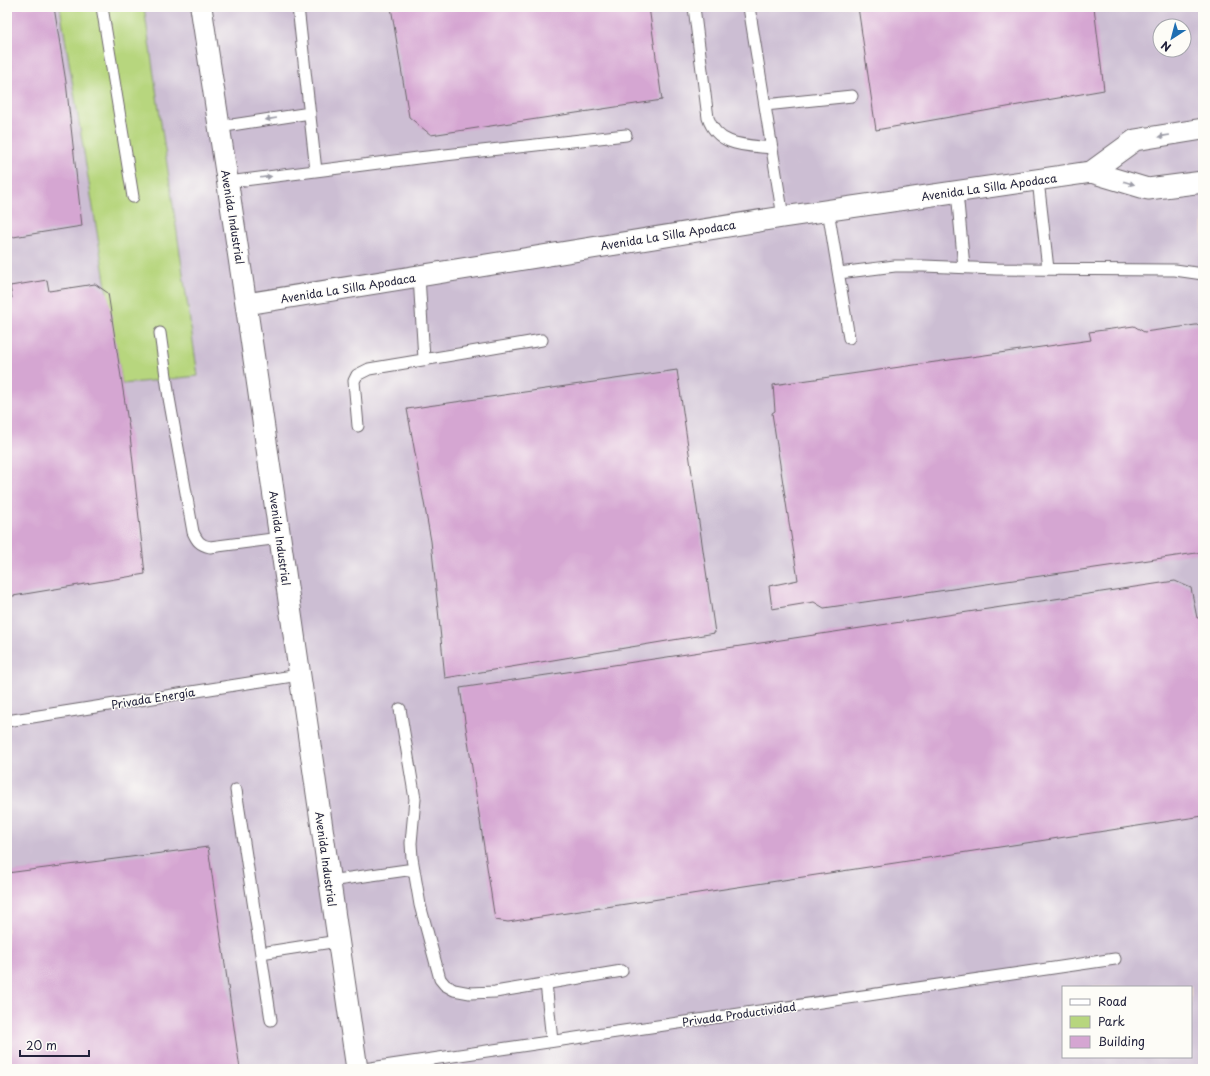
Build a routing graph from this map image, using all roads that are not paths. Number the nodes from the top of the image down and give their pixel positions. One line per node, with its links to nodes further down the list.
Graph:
1 (102, 7): 19 (lane)
2 (201, 7): 9 (street, Avenida Industrial)
3 (298, 7): 8 (lane)
4 (694, 7): 12 (lane)
5 (749, 7): 7 (lane)
6 (852, 96): 7 (lane)
7 (765, 105): 12 (lane)
8 (310, 113): 9 (lane, one-way to 9); 13 (lane)
9 (219, 127): 16 (street, Avenida Industrial)
10 (1203, 129): 14 (street, Avenida La Silla Apodaca, one-way to 14)
11 (626, 135): 13 (lane)
12 (772, 148): 21 (lane)
13 (316, 171): 16 (lane, one-way to 13)
14 (1091, 172): 15 (street, Avenida La Silla Apodaca); 17 (street, Avenida La Silla Apodaca, one-way to 17)
15 (1038, 180): 18 (street, Avenida La Silla Apodaca); 23 (lane)
16 (228, 182): 27 (street, Avenida Industrial)
17 (1203, 182)
18 (957, 192): 20 (street, Avenida La Silla Apodaca); 22 (lane)
19 (133, 197)
20 (828, 210): 21 (street, Avenida La Silla Apodaca); 24 (lane)
21 (784, 217): 26 (street, Avenida La Silla Apodaca)
22 (964, 267): 23 (lane); 24 (lane)
23 (1048, 269): 25 (lane)
24 (839, 273): 29 (lane)
25 (1203, 274)
26 (419, 276): 27 (street, Avenida La Silla Apodaca); 31 (lane)
27 (246, 304): 33 (street, Avenida Industrial)
28 (160, 333): 33 (lane)
29 (849, 338)
30 (542, 340): 31 (lane)
31 (424, 359): 32 (lane)
32 (358, 426)
33 (280, 538): 34 (street, Avenida Industrial)
34 (300, 675): 36 (lane, Privada Energía); 39 (street, Avenida Industrial)
35 (400, 709): 38 (lane)
36 (7, 721)
37 (236, 790): 41 (lane)
38 (414, 869): 39 (lane); 44 (lane)
39 (329, 881): 40 (street, Avenida Industrial)
40 (338, 941): 41 (lane); 47 (street, Avenida Industrial)
41 (261, 954): 45 (lane)
42 (1115, 959): 46 (lane, Privada Productividad)
43 (622, 971): 44 (lane)
44 (546, 983): 46 (lane)
45 (271, 1020)
46 (552, 1042): 48 (lane, Privada Productividad)
47 (357, 1069)
48 (364, 1069)

